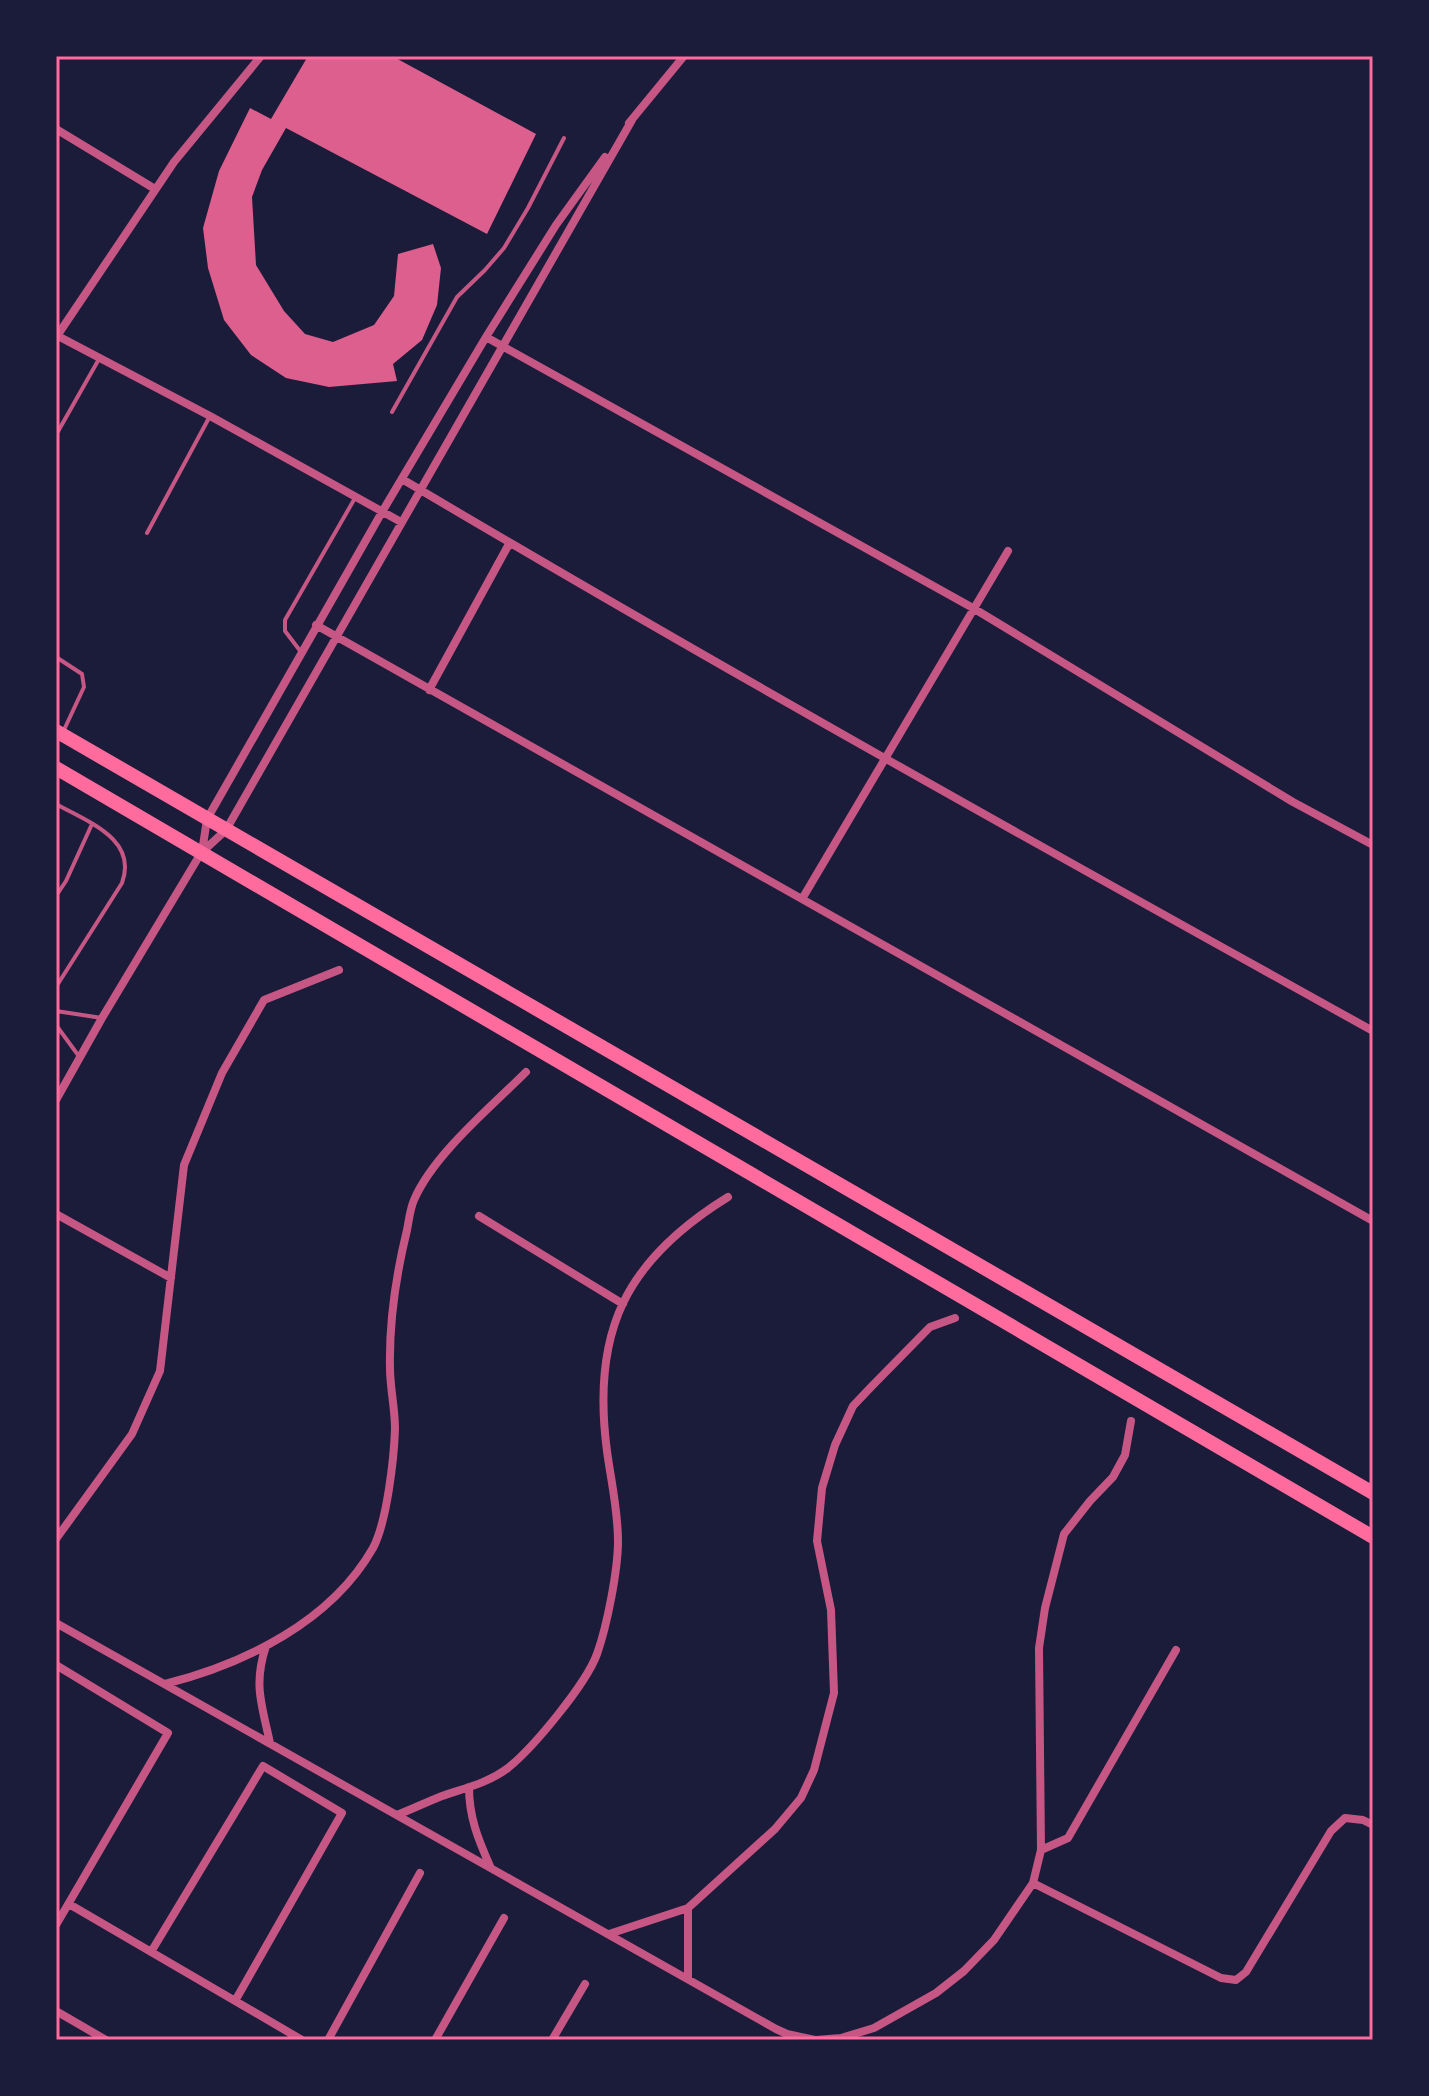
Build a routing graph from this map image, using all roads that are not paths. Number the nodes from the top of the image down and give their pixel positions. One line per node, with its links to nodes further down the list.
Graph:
1 (261, 56): 6 (street)
2 (684, 56): 3 (street)
3 (632, 120): 8 (street); 9 (street)
4 (56, 129): 6 (street)
5 (564, 138): 11 (lane)
6 (155, 189): 7 (street)
7 (57, 336): 10 (street)
8 (486, 337): 9 (street); 14 (street)
9 (502, 344): 15 (street); 22 (street)
10 (99, 359): 12 (street); 13 (lane)
11 (392, 412)
12 (210, 416): 16 (street); 19 (lane)
13 (56, 435)
14 (402, 479): 15 (street); 17 (street)
15 (420, 490): 18 (street); 20 (street)
16 (356, 496): 17 (street); 25 (lane)
17 (382, 512): 18 (street); 23 (street)
18 (401, 522): 24 (street)
19 (147, 533)
20 (509, 544): 27 (street); 29 (street)
21 (1008, 551): 22 (street)
22 (973, 608): 29 (street); 35 (street)
23 (316, 625): 24 (street); 25 (street)
24 (336, 637): 27 (street); 34 (street)
25 (301, 652): 32 (street)
26 (56, 657): 28 (lane)
27 (429, 690): 38 (street)
28 (59, 733): 32 (highway)
29 (885, 760): 38 (street); 44 (street)
30 (56, 768): 36 (highway)
31 (56, 804): 33 (lane)
32 (207, 819): 34 (highway); 36 (street)
33 (92, 824): 37 (lane); 40 (lane)
34 (226, 830): 36 (street); 56 (highway)
35 (1373, 845)
36 (201, 853): 42 (street); 57 (highway)
37 (56, 896)
38 (802, 899): 51 (street)
39 (339, 970): 52 (street)
40 (56, 987)
41 (56, 1011): 42 (lane)
42 (102, 1018): 45 (street)
43 (56, 1025): 45 (lane)
44 (1373, 1031)
45 (80, 1057): 47 (street)
46 (526, 1072): 60 (street)
47 (56, 1100)
48 (728, 1197): 53 (street)
49 (56, 1214): 52 (street)
50 (479, 1216): 53 (street)
51 (1373, 1221)
52 (171, 1278): 58 (street)
53 (623, 1304): 65 (street)
54 (955, 1318): 73 (street)
55 (1131, 1421): 68 (street)
56 (1373, 1493)
57 (1373, 1537)
58 (56, 1539)
59 (56, 1623): 63 (street)
60 (266, 1646): 63 (street); 64 (street)
61 (1176, 1650): 68 (street)
62 (56, 1665): 72 (street)
63 (165, 1684): 64 (street)
64 (270, 1743): 66 (street)
65 (469, 1787): 66 (street); 69 (street)
66 (397, 1815): 69 (street)
67 (1373, 1825): 71 (street)
68 (1041, 1850): 71 (street)
69 (490, 1867): 76 (street)
70 (420, 1873): 84 (street)
71 (1033, 1883): 87 (street)
72 (69, 1904): 75 (street); 77 (street)
73 (688, 1908): 76 (street); 78 (street)
74 (504, 1918): 85 (street)
75 (56, 1925)
76 (609, 1934): 78 (street)
77 (151, 1952): 80 (street); 80 (street)
78 (688, 1979): 87 (street)
79 (585, 1984): 86 (street)
80 (235, 2001): 83 (street)
81 (56, 2011): 82 (street)
82 (106, 2040)
83 (302, 2040)
84 (328, 2040)
85 (435, 2040)
86 (552, 2040)
87 (816, 2040)

